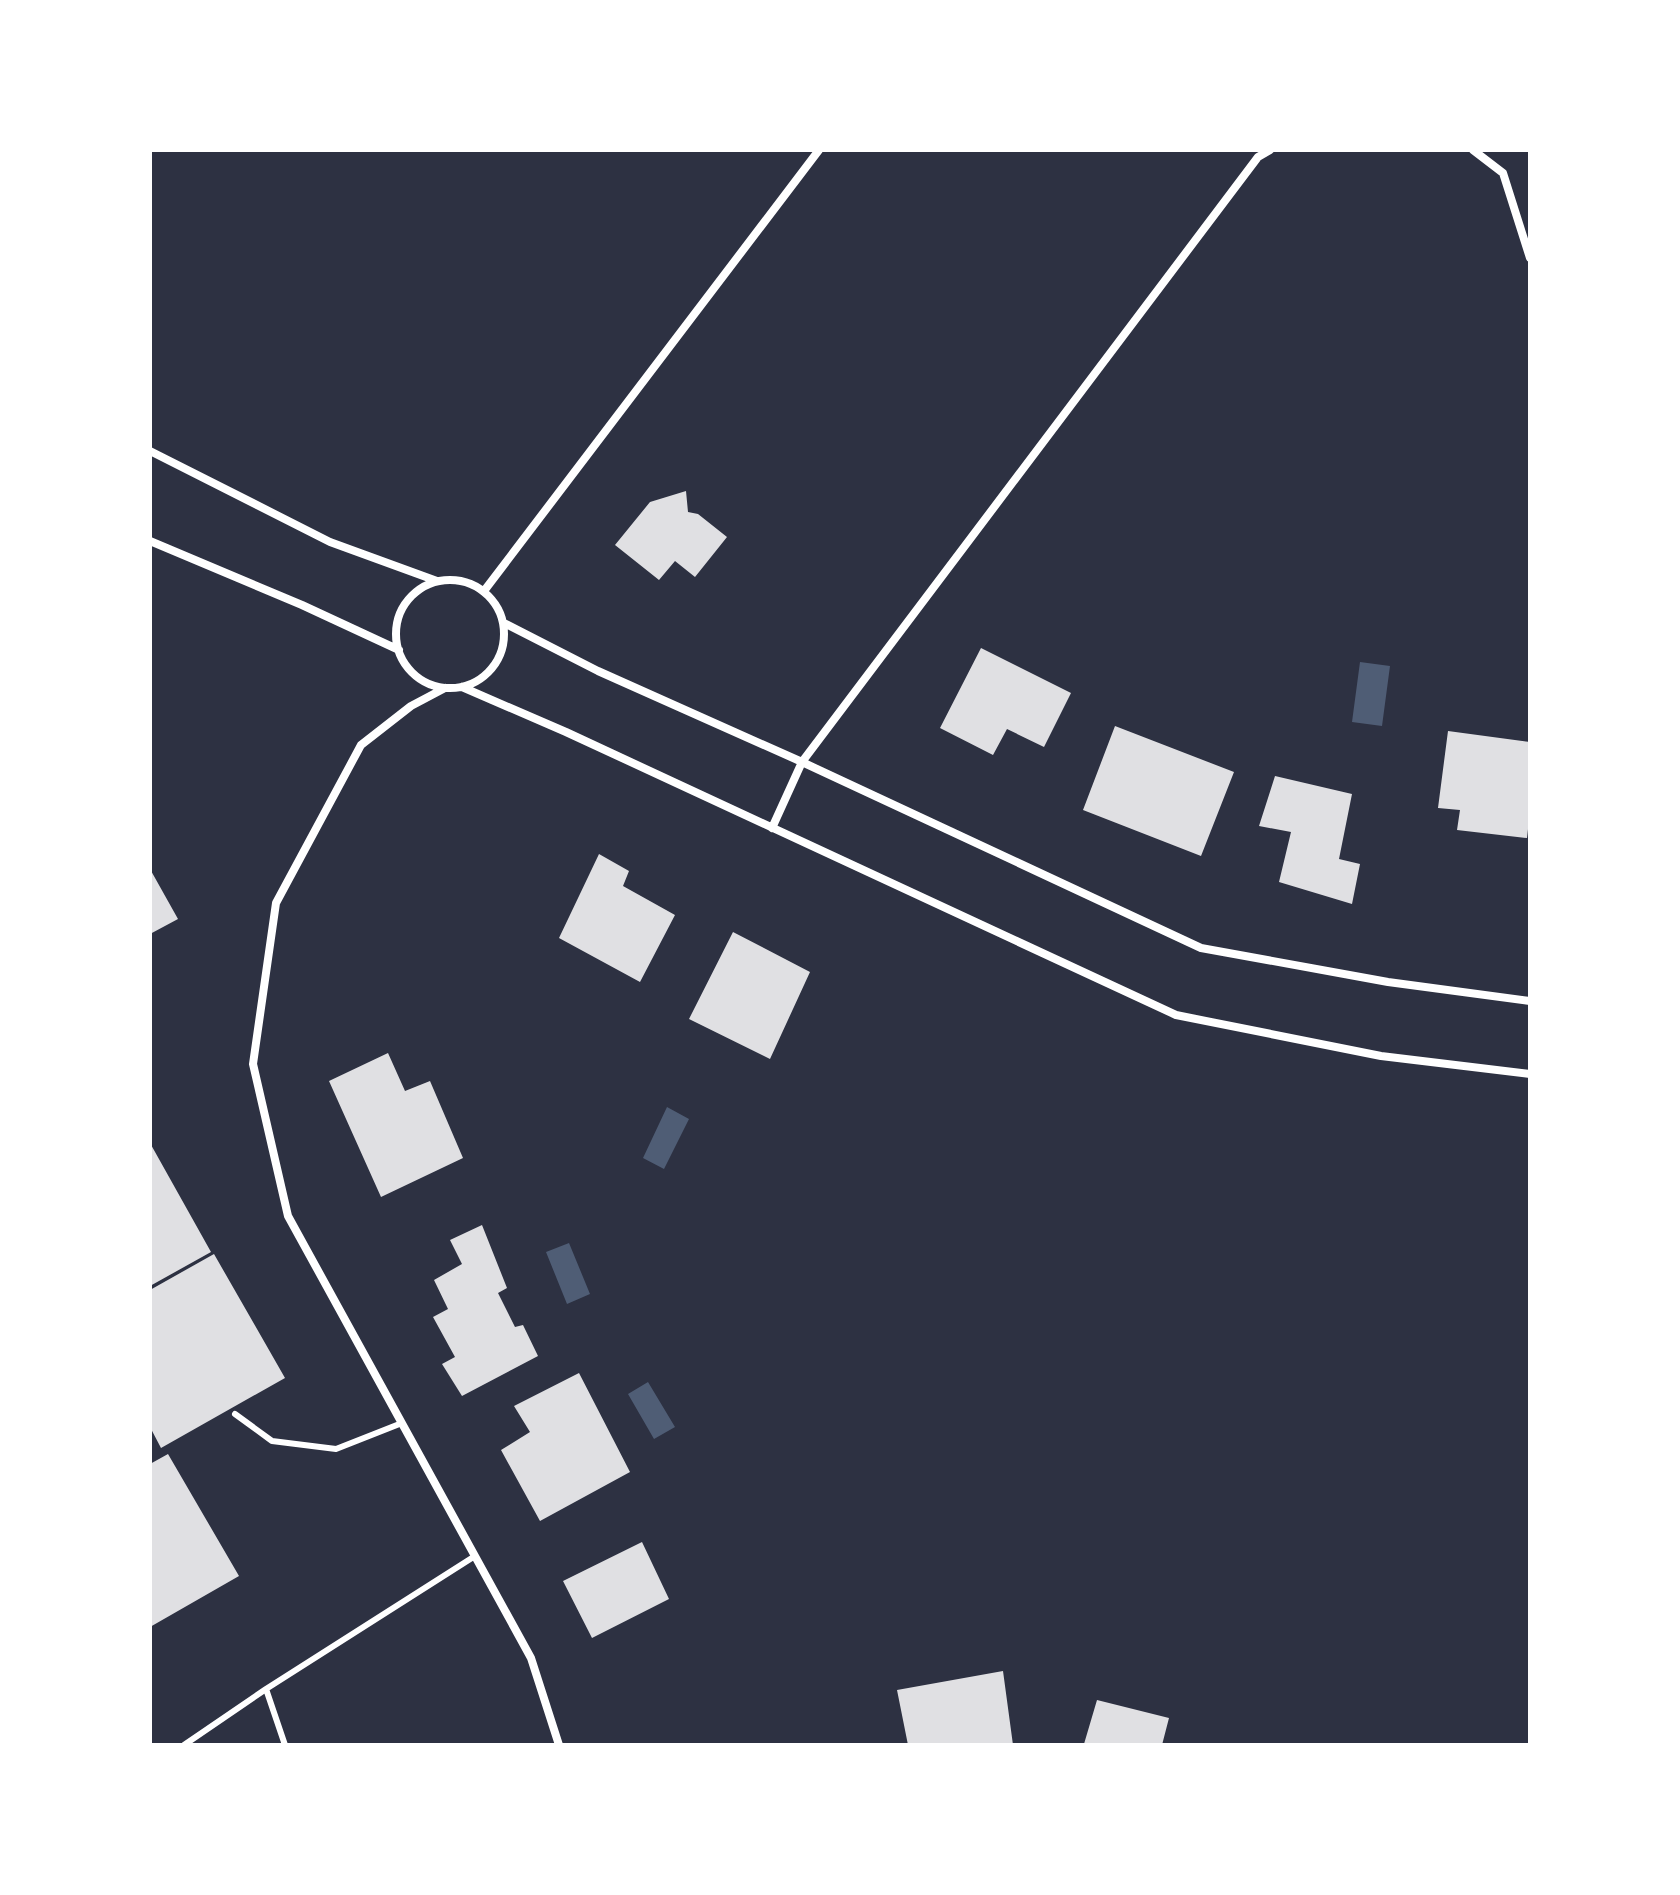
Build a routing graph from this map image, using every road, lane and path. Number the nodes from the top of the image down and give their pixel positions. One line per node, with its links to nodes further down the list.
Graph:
1 (819, 150): 8 (street)
2 (1270, 150): 13 (street)
3 (1473, 150): 4 (street)
4 (1530, 258)
5 (150, 451): 7 (street)
6 (150, 541): 10 (street)
7 (438, 581): 8 (street); 10 (street)
8 (484, 591): 9 (street)
9 (504, 623): 11 (street); 13 (street)
10 (399, 650): 12 (street)
11 (462, 687): 12 (street); 14 (street)
12 (445, 688): 18 (street)
13 (802, 762): 14 (street); 15 (street)
14 (772, 828): 16 (street)
15 (1530, 1001)
16 (1530, 1074)
17 (235, 1414): 18 (lane)
18 (402, 1423): 19 (street)
19 (475, 1556): 20 (lane); 23 (street)
20 (266, 1689): 21 (lane); 22 (lane)
21 (184, 1745)
22 (285, 1745)
23 (559, 1745)

